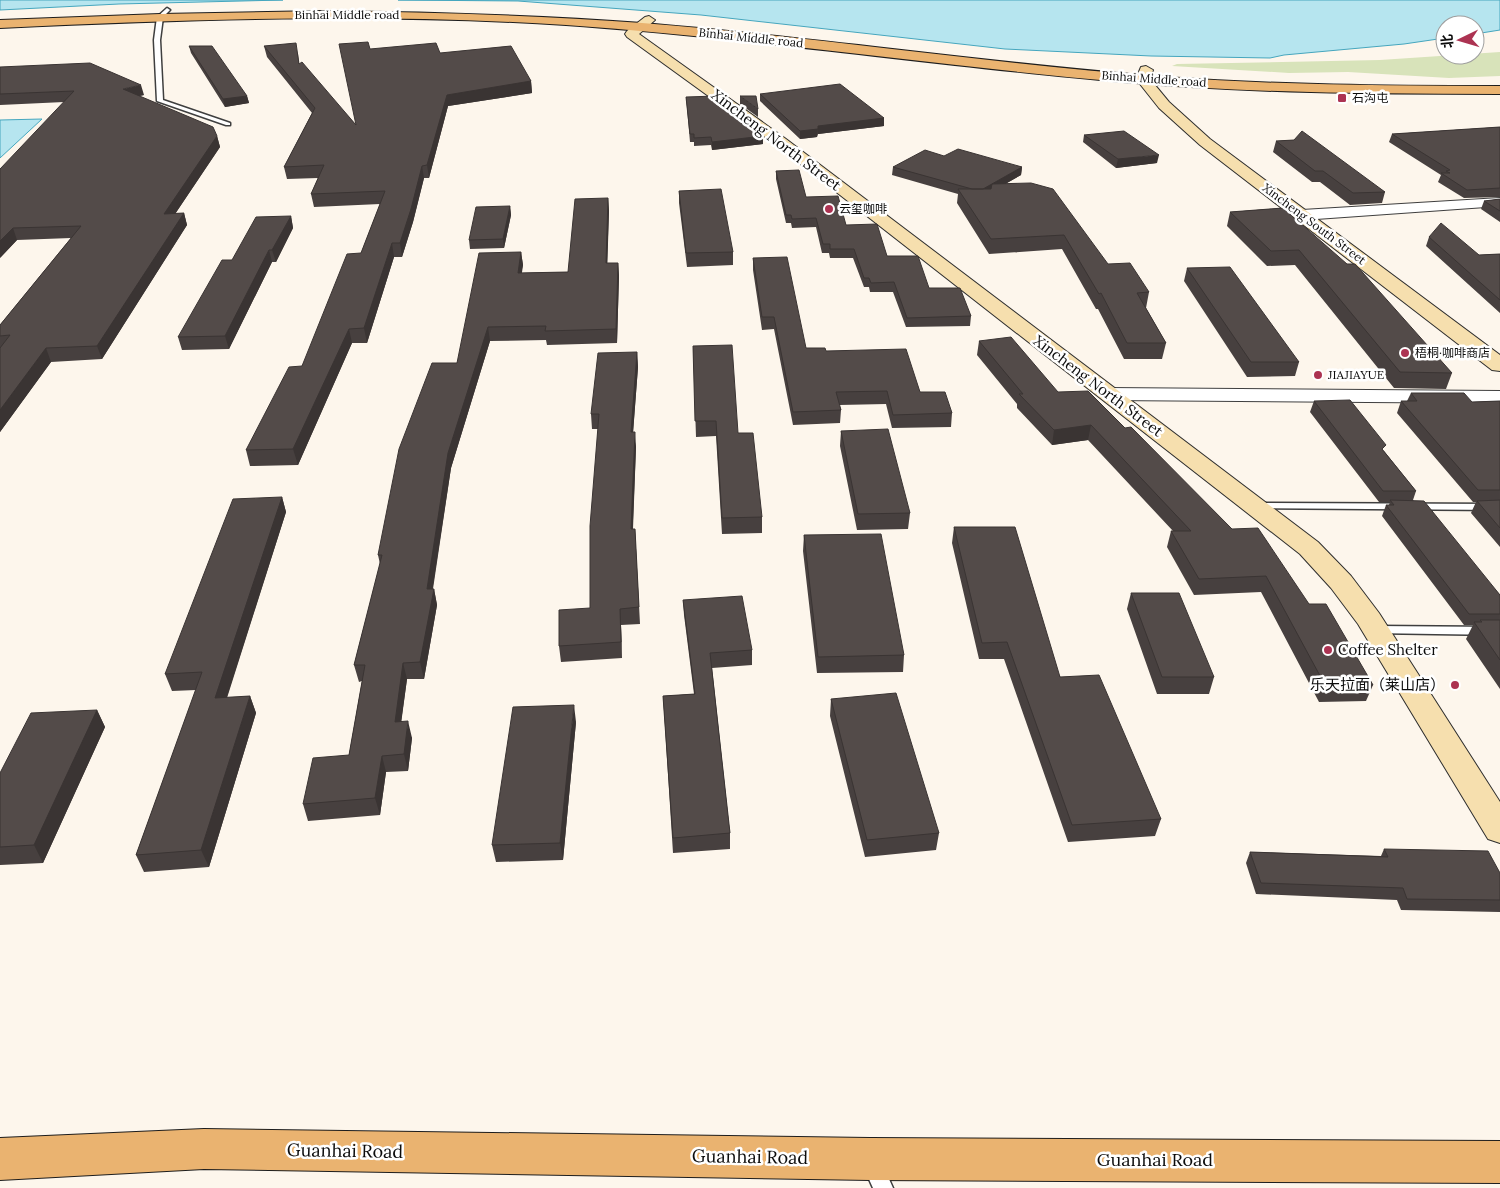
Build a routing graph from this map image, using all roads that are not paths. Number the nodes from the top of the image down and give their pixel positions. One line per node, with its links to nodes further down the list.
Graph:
1 (164, 14): 2 (main road, Binhai Middle road); 3 (main road, Binhai Middle road); 4 (main road, Binhai Middle road); 8 (lane)
2 (0, 18)
3 (644, 23): 5 (main road, Binhai Middle road); 12 (street, Xincheng North Street)
4 (0, 24)
5 (1145, 74): 6 (main road, Binhai Middle road); 7 (main road, Binhai Middle road); 10 (street, Xincheng South Street)
6 (1500, 80)
7 (1500, 90)
8 (228, 124)
9 (1500, 202): 10 (street)
10 (1302, 215): 11 (street, Xincheng South Street)
11 (1500, 365)
12 (1108, 394): 13 (street); 14 (street, Xincheng North Street)
13 (1500, 396)
14 (1257, 506): 15 (lane); 16 (street, Xincheng North Street)
15 (1500, 507)
16 (1376, 630): 17 (lane); 18 (street, Xincheng North Street)
17 (1500, 632)
18 (1500, 830)
19 (0, 1159): 21 (main road, Guanhai Road)
20 (1500, 1162): 21 (main road, Guanhai Road)
21 (877, 1173)

